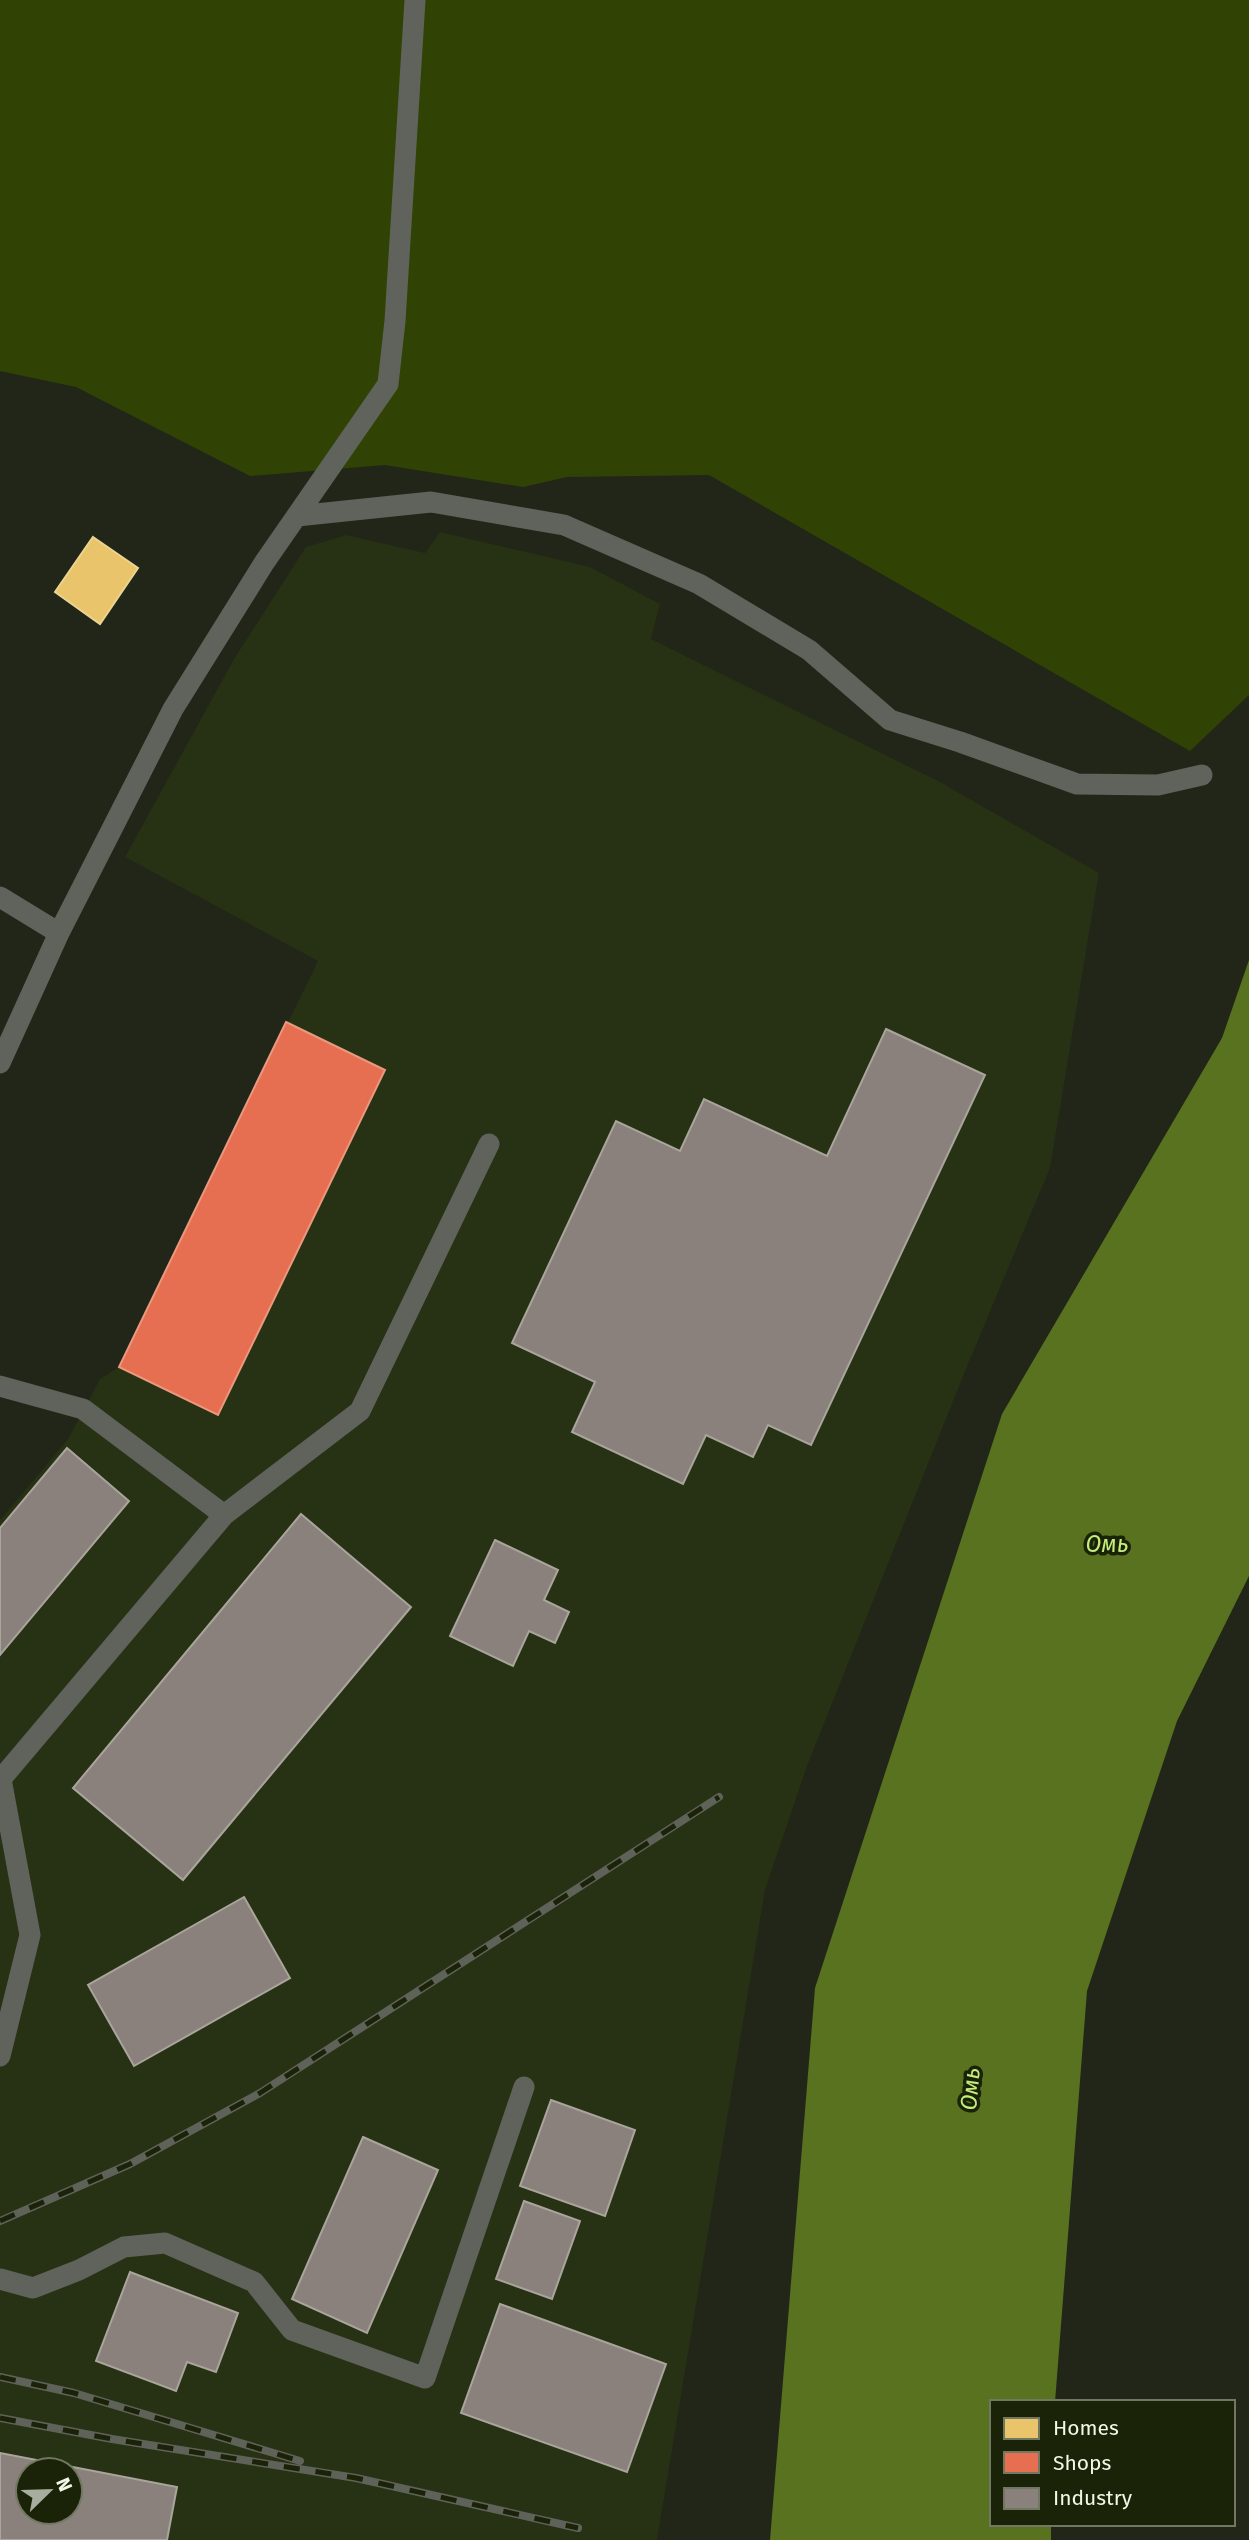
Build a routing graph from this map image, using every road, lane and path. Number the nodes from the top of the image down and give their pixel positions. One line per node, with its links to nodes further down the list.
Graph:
1 (415, 0): 2 (lane)
2 (297, 516): 3 (lane); 5 (lane)
3 (1202, 775)
4 (0, 897): 5 (lane)
5 (59, 933): 6 (lane)
6 (0, 1063)
7 (489, 1144): 9 (lane)
8 (0, 1387): 9 (lane)
9 (224, 1515): 10 (lane)
10 (0, 2056)
11 (524, 2087): 12 (lane)
12 (0, 2279)

